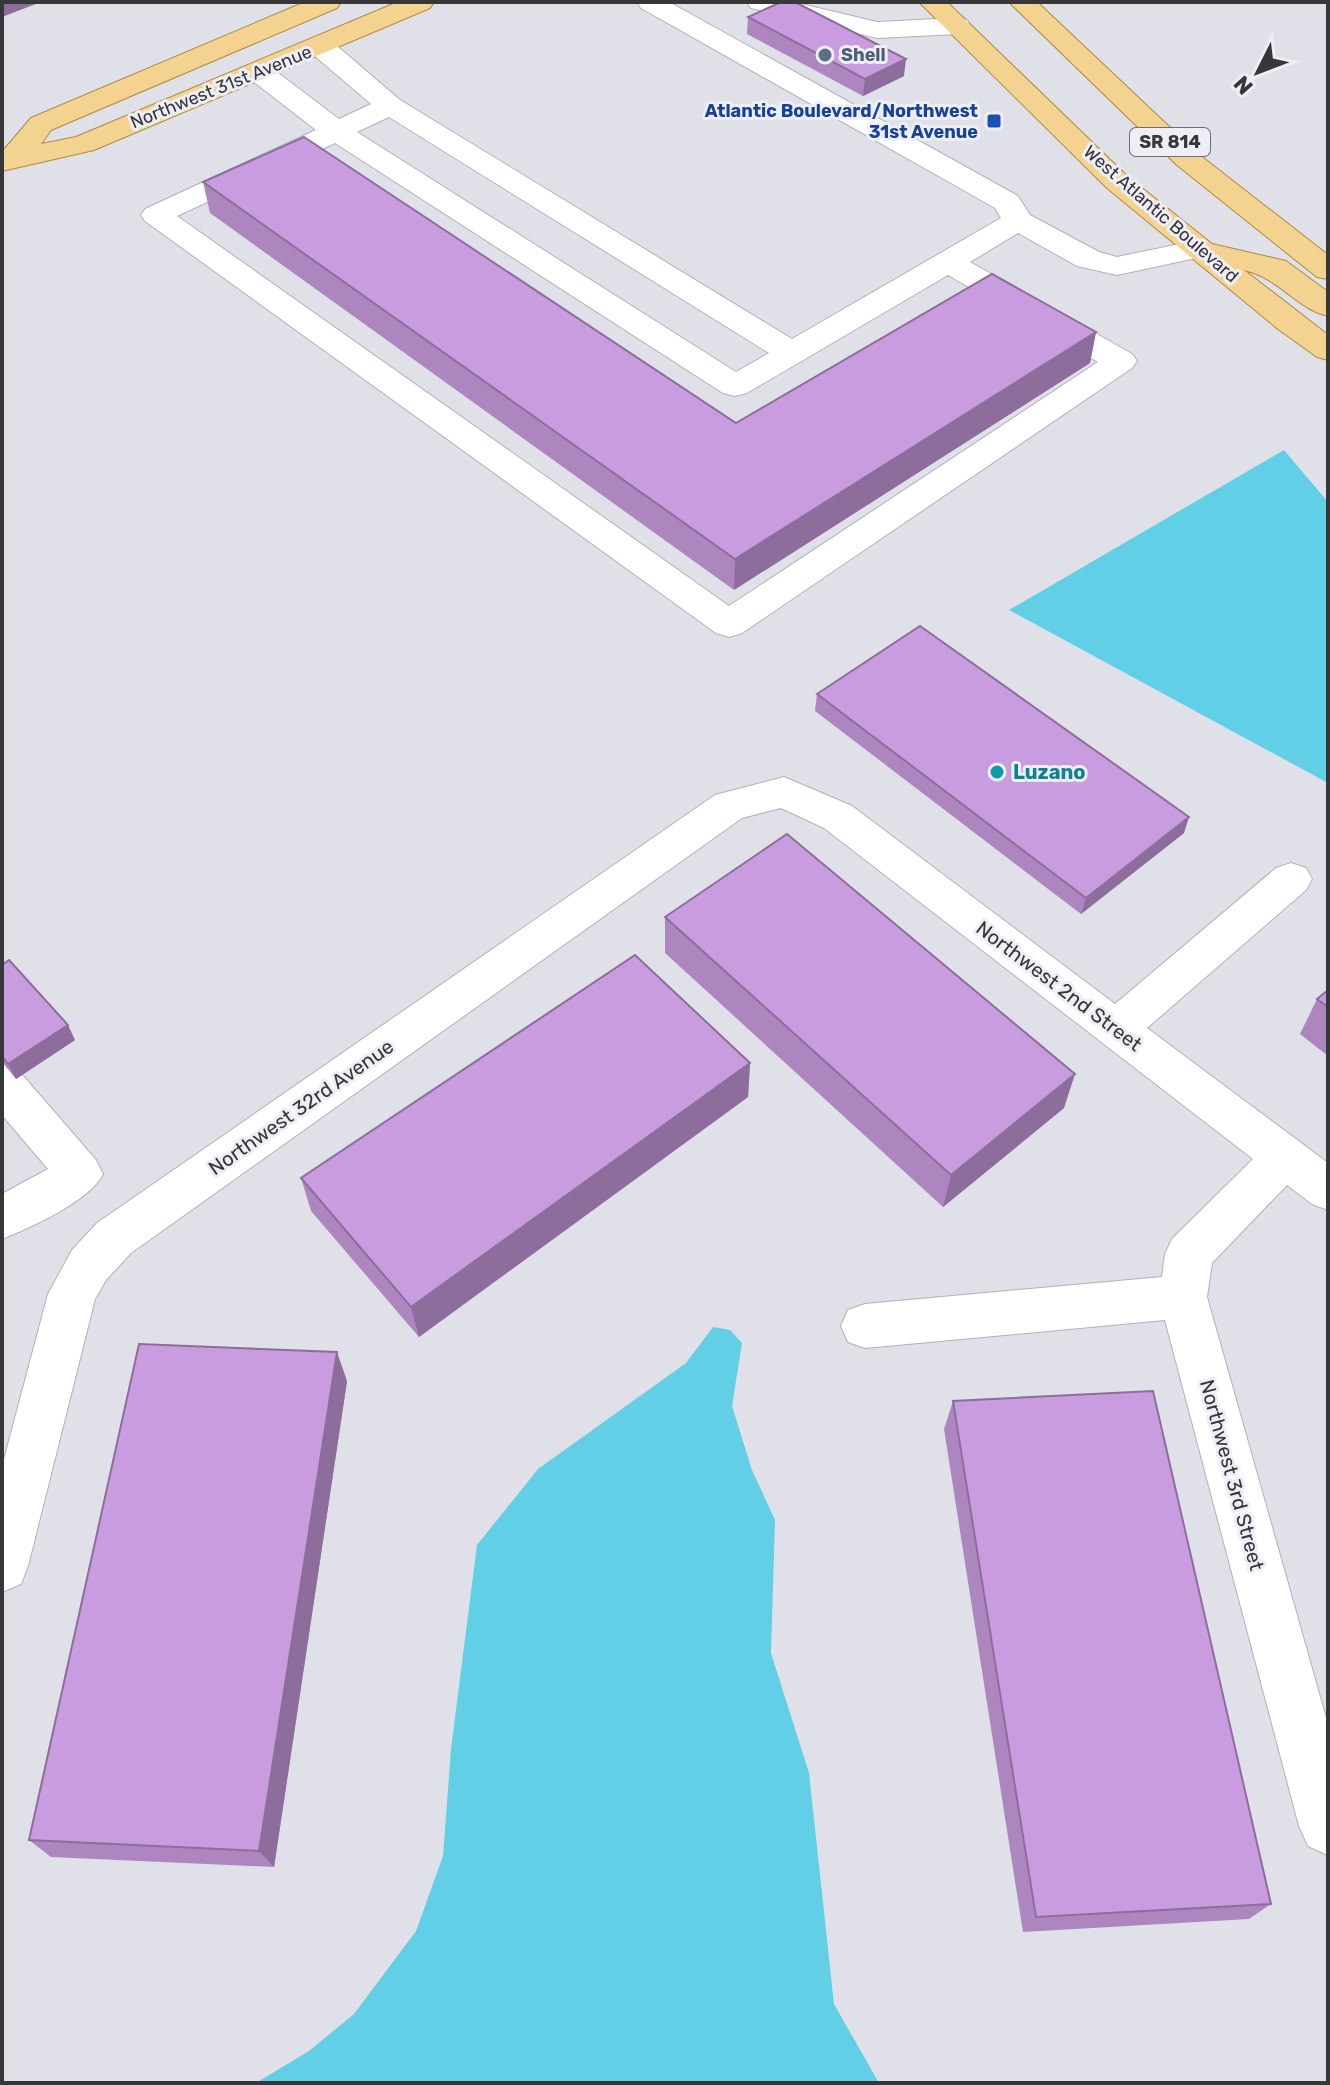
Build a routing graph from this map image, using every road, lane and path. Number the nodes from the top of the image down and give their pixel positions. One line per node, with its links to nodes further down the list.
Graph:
1 (328, 2): 12 (main road, Northwest 31st Avenue)
2 (421, 2): 8 (main road, Northwest 31st Avenue)
3 (650, 2): 13 (street)
4 (760, 2): 7 (street)
5 (932, 2): 7 (main road, West Atlantic Boulevard / SR 814)
6 (1022, 2): 16 (main road, SR 814)
7 (958, 26): 14 (main road, West Atlantic Boulevard / SR 814)
8 (320, 46): 9 (main road, Northwest 31st Avenue); 10 (street)
9 (259, 72): 11 (street); 12 (main road, Northwest 31st Avenue)
10 (390, 106): 11 (street); 19 (street)
11 (336, 131): 15 (street); 19 (street)
12 (7, 155)
13 (1018, 221): 14 (street); 15 (street)
14 (1199, 249): 17 (main road); 18 (main road, West Atlantic Boulevard / SR 814)
15 (947, 262): 19 (street)
16 (1328, 270)
17 (1328, 307)
18 (1328, 350)
19 (792, 353)
20 (784, 792): 22 (street, Northwest 2nd Street); 29 (street, Northwest 32rd Avenue)
21 (1291, 879): 22 (street)
22 (1116, 1029): 24 (street, Northwest 2nd Street)
23 (2, 1083): 26 (street)
24 (1284, 1158): 25 (street, Northwest 2nd Street); 27 (street, Northwest 3rd Street)
25 (1328, 1190)
26 (2, 1218)
27 (1183, 1297): 28 (street); 30 (street, Northwest 3rd Street)
28 (865, 1326)
29 (2, 1566)
30 (1328, 1826)

